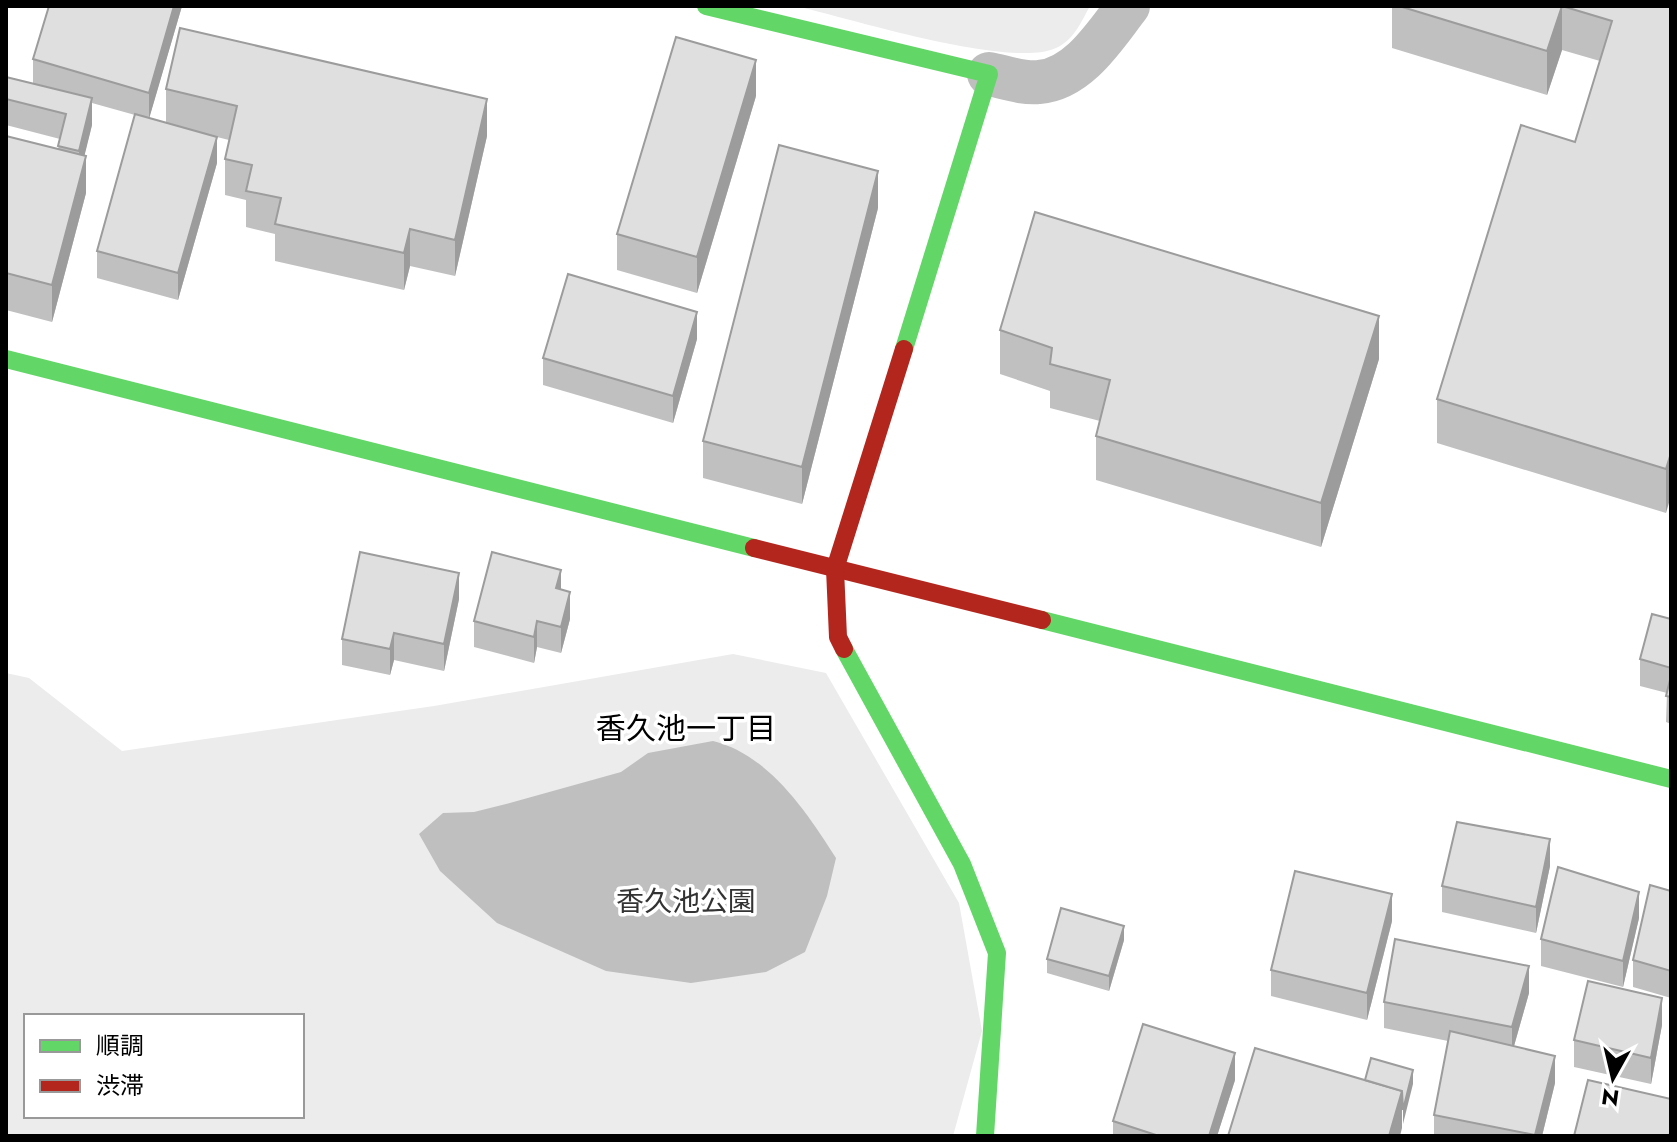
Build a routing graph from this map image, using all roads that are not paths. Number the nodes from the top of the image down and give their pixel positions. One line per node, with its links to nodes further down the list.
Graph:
1 (706, 6): 3 (street)
2 (1128, 6): 3 (street)
3 (989, 74): 5 (street)
4 (6, 359): 5 (street)
5 (835, 569): 6 (street); 7 (street)
6 (1671, 779)
7 (994, 1133)

